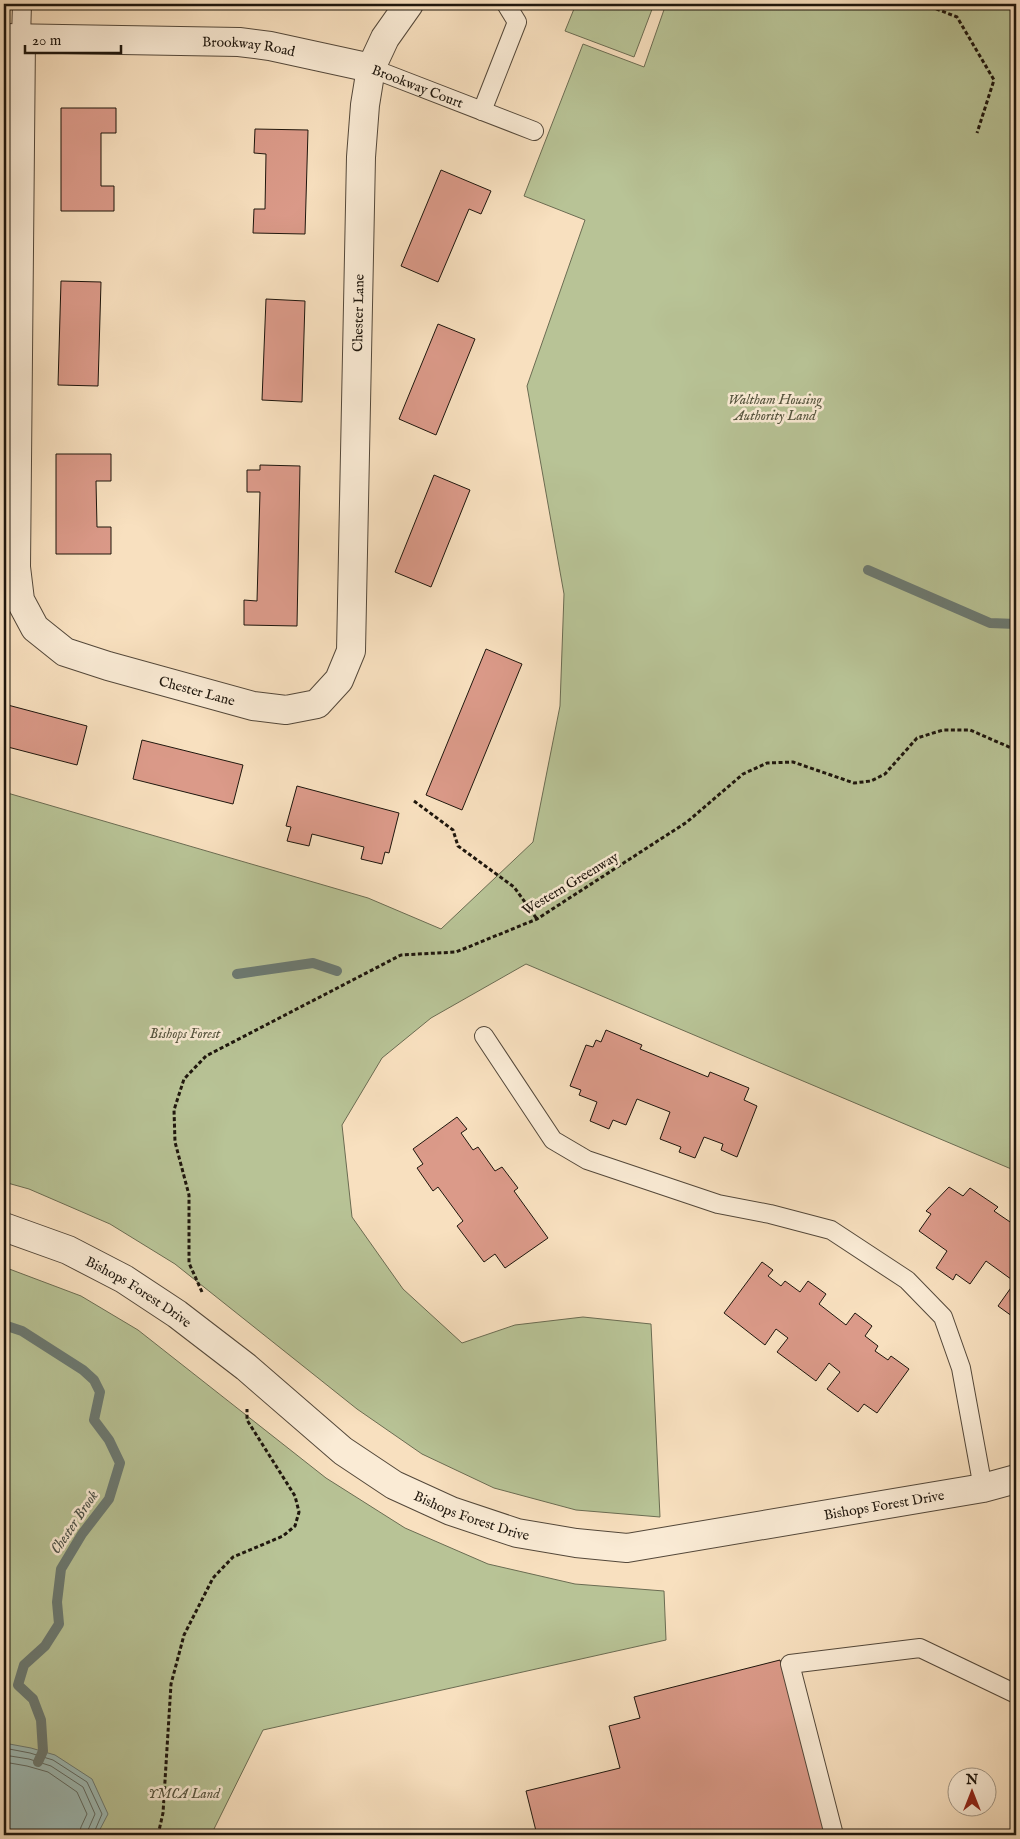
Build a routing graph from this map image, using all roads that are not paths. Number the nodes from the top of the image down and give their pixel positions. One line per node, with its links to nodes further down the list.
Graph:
1 (22, 4): 4 (lane)
2 (409, 4): 5 (street, Brookway Court)
3 (506, 4): 6 (lane)
4 (12, 38): 5 (street, Brookway Road); 5 (street, Chester Lane)
5 (371, 68): 6 (lane, Brookway Court)
6 (482, 111): 7 (lane, Brookway Court)
7 (534, 131)
8 (484, 1036): 11 (lane)
9 (4, 1227): 11 (street, Bishops Forest Drive)
10 (1016, 1479): 11 (street, Bishops Forest Drive)
11 (983, 1488)
12 (1016, 1694): 13 (lane)
13 (834, 1835)

